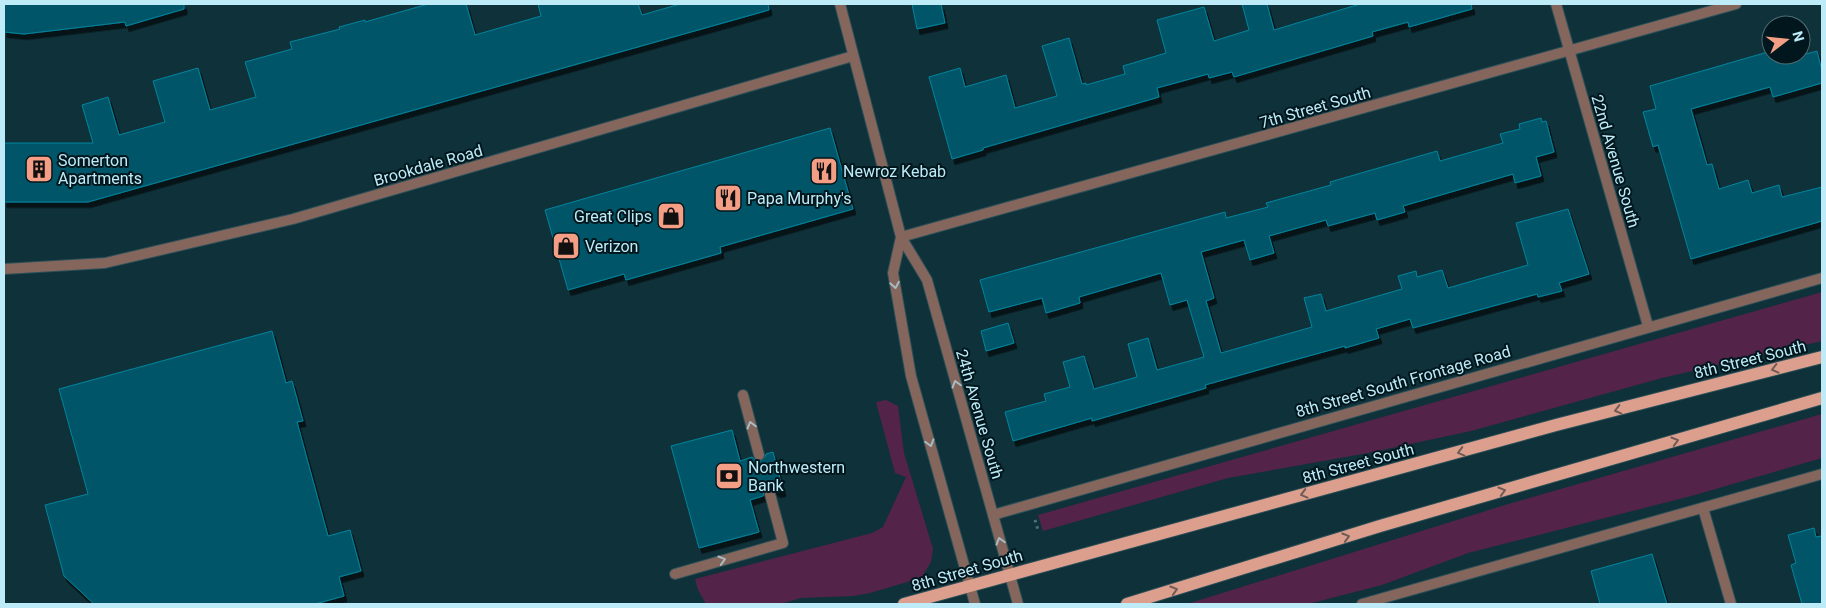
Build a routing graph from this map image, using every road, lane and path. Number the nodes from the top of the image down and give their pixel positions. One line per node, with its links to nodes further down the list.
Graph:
1 (840, 4): 5 (street, 24th Avenue South)
2 (1556, 4): 4 (street, 22nd Avenue South)
3 (1736, 4): 4 (street, 7th Street South)
4 (1569, 51): 6 (street, 7th Street South); 9 (street, 22nd Avenue South)
5 (853, 56): 6 (street, 24th Avenue South); 7 (street, Brookdale Road)
6 (901, 237): 17 (street, 24th Avenue South, one-way to 6); 20 (street, 24th Avenue South, one-way to 20)
7 (4, 269)
8 (1822, 278): 9 (street, 8th Street South Frontage Road)
9 (1648, 326): 17 (street, 8th Street South Frontage Road)
10 (1822, 357): 19 (main road, 8th Street South, one-way to 19)
11 (743, 395): 13 (street, one-way to 11)
12 (1822, 398): 25 (main road, one-way to 12)
13 (759, 455)
14 (1822, 474): 16 (street)
15 (770, 494): 18 (street, one-way to 15)
16 (1703, 508): 21 (street); 27 (street)
17 (993, 515): 19 (street, 24th Avenue South, one-way to 17)
18 (675, 574)
19 (1010, 574): 20 (main road, 8th Street South); 24 (street, 24th Avenue South)
20 (970, 587): 22 (main road, 8th Street South); 23 (street, 24th Avenue South)
21 (1381, 602): 26 (street)
22 (904, 604)
23 (975, 604)
24 (1018, 604)
25 (1127, 604)
26 (1362, 604)
27 (1731, 604)

